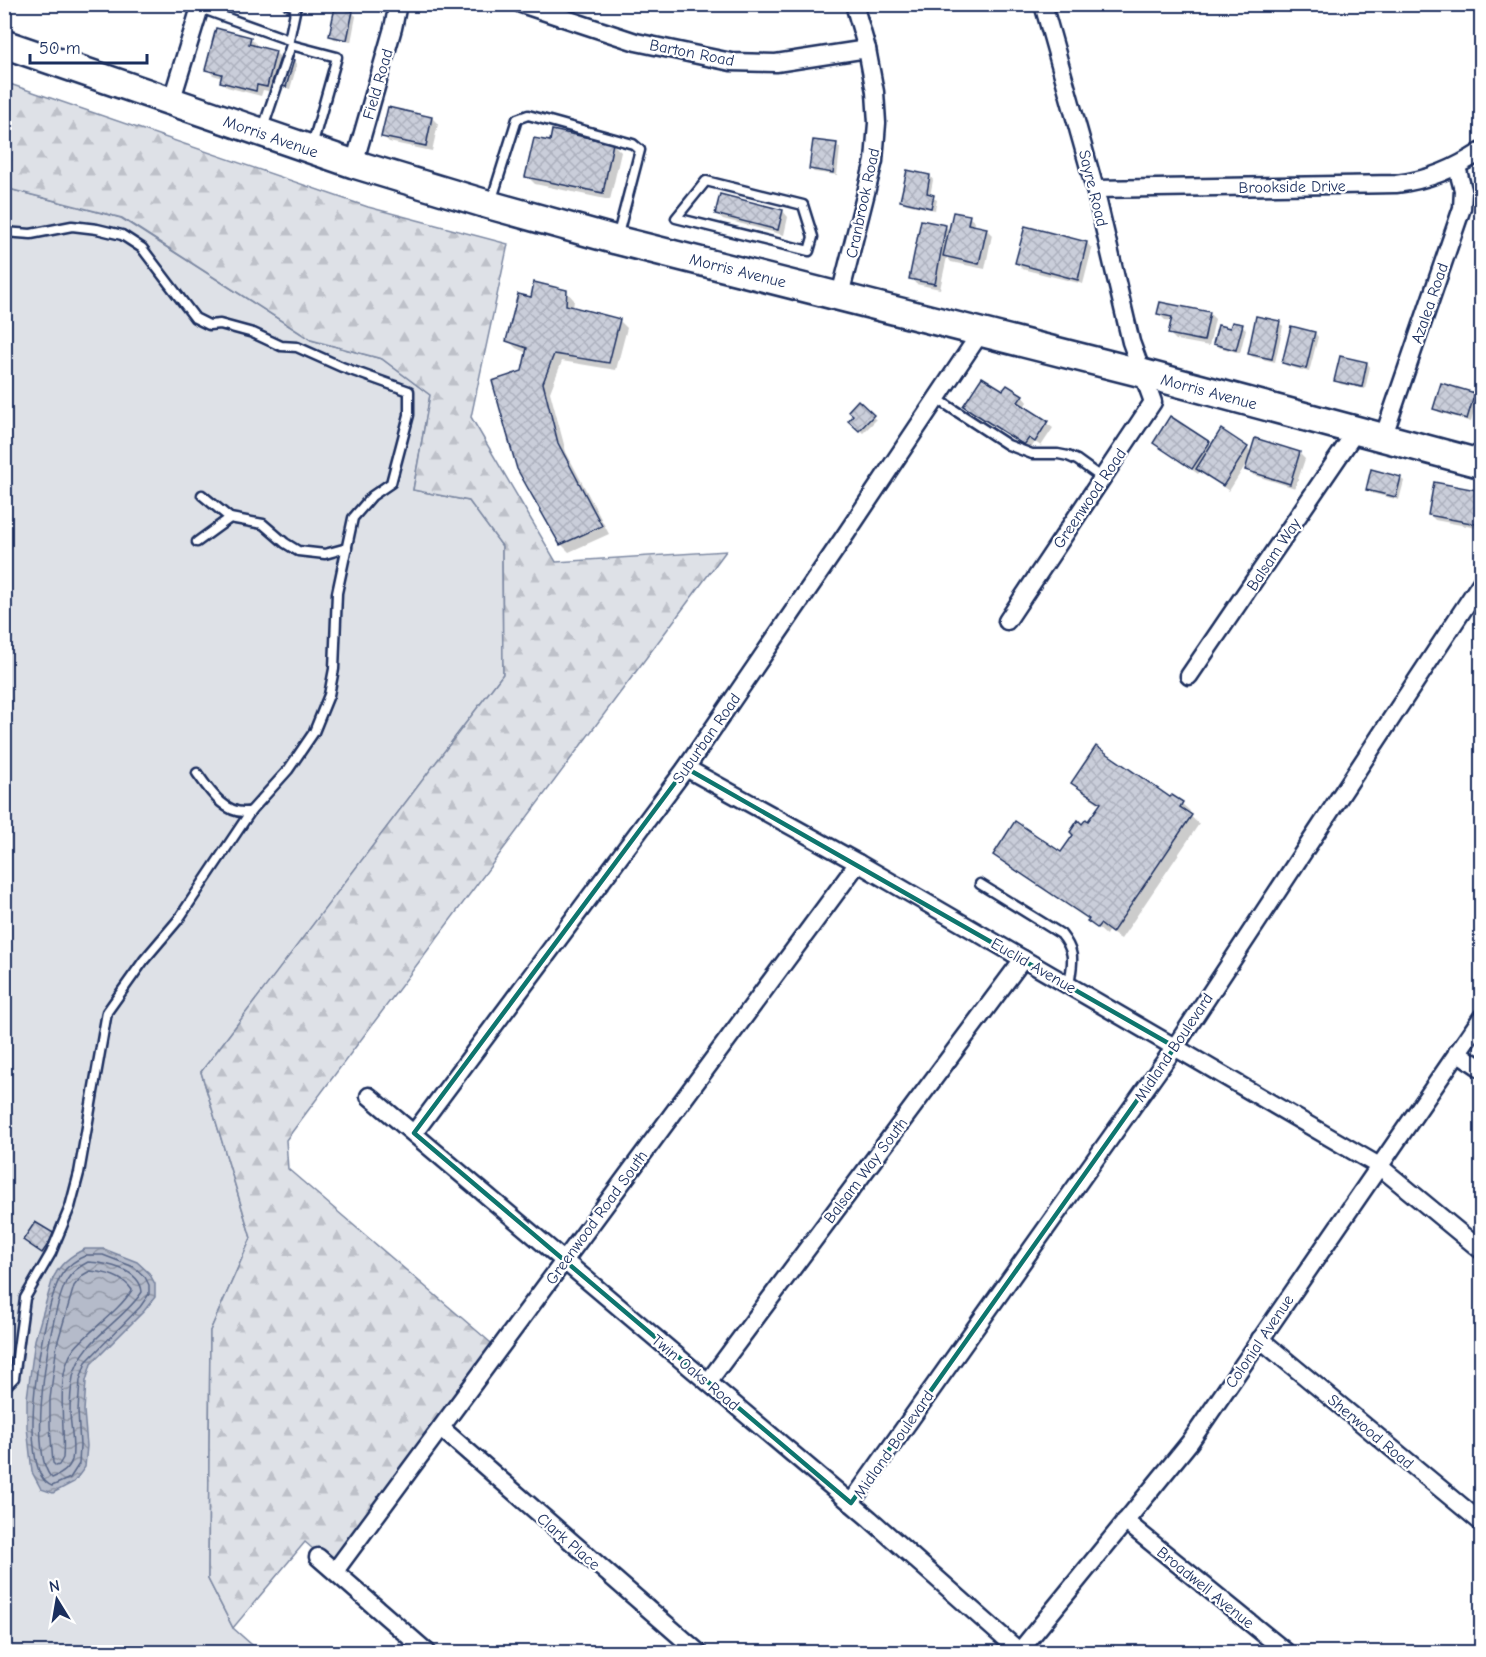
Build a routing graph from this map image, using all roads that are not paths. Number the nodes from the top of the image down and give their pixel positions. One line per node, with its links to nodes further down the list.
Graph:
1 (287, 4): 7 (lane)
2 (398, 4): 14 (street, Field Road)
3 (521, 4): 9 (street, Barton Road)
4 (854, 4): 9 (street, Cranbrook Road)
5 (1043, 4): 16 (street, Sayre Road)
6 (200, 6): 7 (lane); 10 (street)
7 (290, 43): 11 (lane); 12 (lane)
8 (4, 44): 10 (main road, Morris Avenue)
9 (867, 49): 21 (street, Cranbrook Road)
10 (171, 102): 11 (main road, Morris Avenue)
11 (261, 133): 12 (main road, Morris Avenue)
12 (312, 149): 14 (main road, Morris Avenue)
13 (1482, 151): 15 (street, Brookside Drive)
14 (354, 164): 17 (main road, Morris Avenue)
15 (1457, 167): 16 (street, Brookside Drive); 26 (street, Azalea Road)
16 (1095, 189): 23 (street, Sayre Road)
17 (490, 206): 19 (main road, Morris Avenue); 19 (lane)
18 (4, 231): 32 (lane)
19 (616, 240): 21 (main road, Morris Avenue)
20 (809, 251): 20 (lane)
21 (840, 296): 22 (main road, Morris Avenue)
22 (981, 332): 23 (main road, Morris Avenue); 24 (street, Suburban Road)
23 (1142, 373): 25 (main road, Morris Avenue); 28 (street, Greenwood Road)
24 (936, 398): 28 (lane); 36 (street, Suburban Road)
25 (1356, 431): 26 (main road, Morris Avenue); 35 (street, Balsam Way)
26 (1383, 438): 27 (main road, Morris Avenue)
27 (1482, 464)
28 (1102, 478): 34 (street, Greenwood Road)
29 (202, 495): 30 (lane)
30 (231, 518): 31 (lane); 32 (lane)
31 (197, 542)
32 (347, 548): 38 (lane)
33 (1482, 582): 44 (street, Midland Boulevard)
34 (1007, 621)
35 (1189, 676)
36 (686, 768): 39 (street, Euclid Avenue); 48 (street, Suburban Road)
37 (197, 773): 38 (lane)
38 (251, 811): 54 (lane)
39 (858, 863): 41 (street, Euclid Avenue); 51 (street, Greenwood Road South)
40 (980, 884): 42 (lane)
41 (1023, 959): 42 (street, Euclid Avenue); 53 (street, Balsam Way South)
42 (1070, 986): 44 (street, Euclid Avenue)
43 (1482, 1017): 45 (street, Colonial Avenue)
44 (1175, 1047): 49 (street, Euclid Avenue); 56 (street, Midland Boulevard)
45 (1457, 1052): 46 (street); 49 (street, Colonial Avenue)
46 (1482, 1069)
47 (369, 1096): 48 (street, Twin Oaks Road)
48 (414, 1133): 51 (street, Twin Oaks Road)
49 (1379, 1166): 50 (street, Euclid Avenue); 52 (street, Colonial Avenue)
50 (1482, 1251)
51 (564, 1261): 53 (street, Twin Oaks Road); 55 (street, Greenwood Road South)
52 (1260, 1339): 57 (street, Colonial Avenue); 58 (street, Sherwood Road)
53 (708, 1382): 56 (street, Twin Oaks Road)
54 (4, 1388)
55 (441, 1428): 60 (street, Greenwood Road South); 63 (street, Clark Place)
56 (851, 1503): 61 (street, Twin Oaks Road)
57 (1125, 1521): 61 (street, Colonial Avenue); 64 (street, Broadwell Avenue)
58 (1482, 1523)
59 (318, 1557): 60 (street)
60 (335, 1571): 62 (street)
61 (1020, 1652)
62 (427, 1653)
63 (698, 1653)
64 (1286, 1653)

